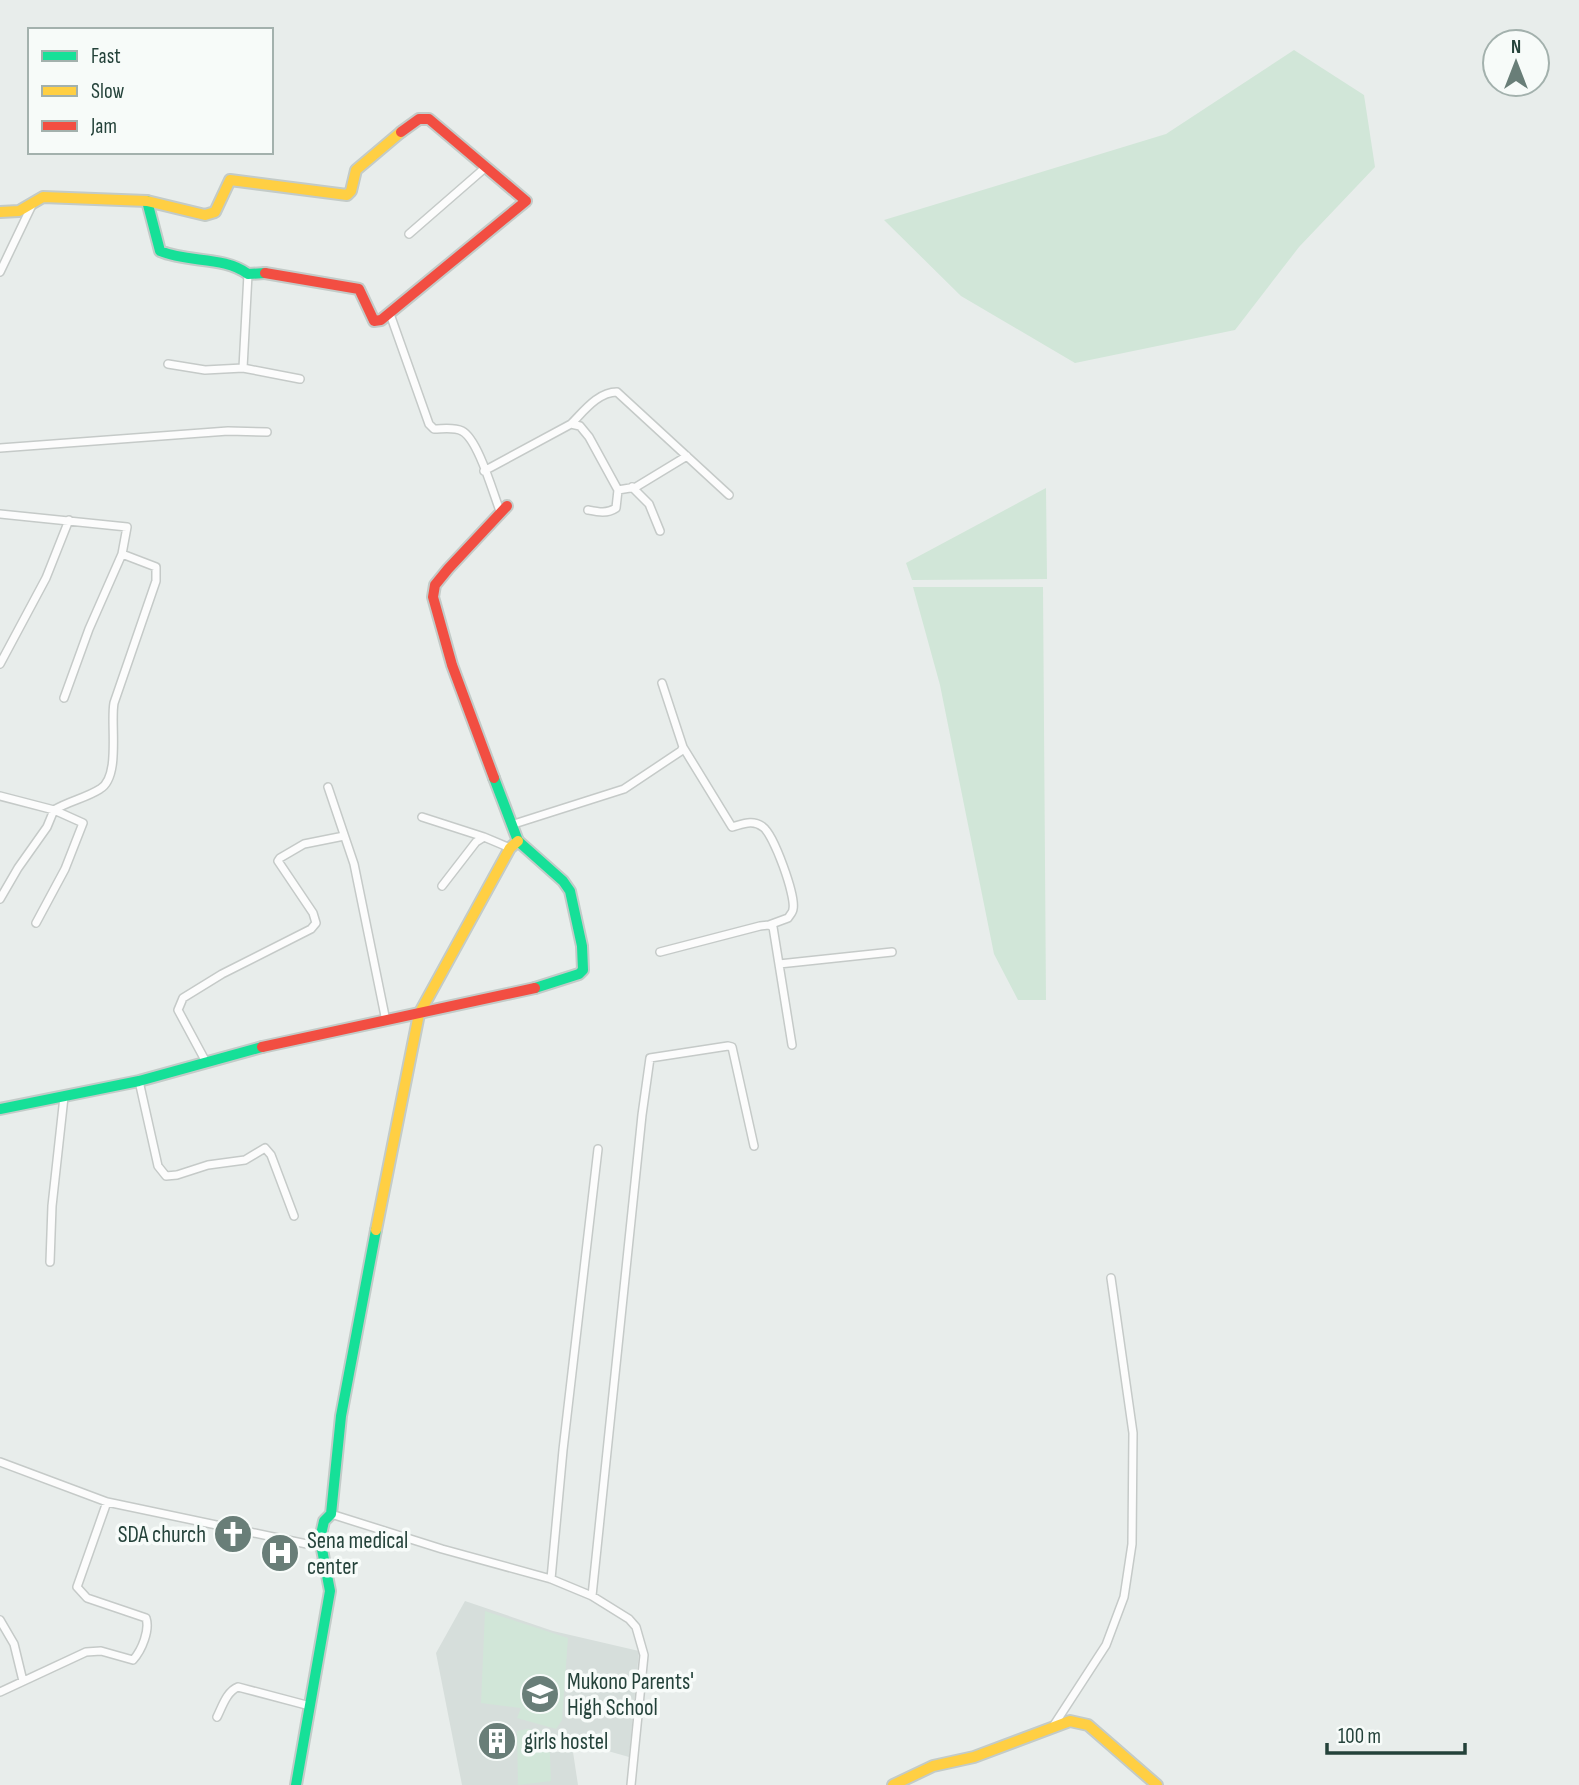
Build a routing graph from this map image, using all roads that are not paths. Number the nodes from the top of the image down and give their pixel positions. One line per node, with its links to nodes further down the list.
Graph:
1 (486, 167): 2 (street); 5 (street); 8 (street)
2 (146, 201): 3 (street); 7 (street)
3 (33, 203): 4 (street); 6 (street)
4 (0, 212)
5 (409, 234)
6 (0, 272)
7 (248, 274): 8 (street); 10 (street)
8 (390, 314): 16 (street)
9 (167, 364): 10 (street)
10 (243, 368): 11 (street)
11 (300, 379)
12 (571, 424): 15 (street); 16 (street); 18 (street)
13 (267, 432): 14 (street)
14 (0, 448)
15 (687, 456): 17 (street); 19 (street)
16 (484, 471): 20 (street)
17 (632, 487): 18 (street); 24 (street)
18 (618, 490): 21 (street)
19 (729, 495)
20 (503, 509): 34 (street)
21 (588, 510)
22 (0, 514): 23 (street)
23 (69, 520): 25 (street); 26 (street)
24 (660, 531)
25 (122, 554): 28 (street); 32 (street)
26 (0, 664)
27 (662, 683): 29 (street)
28 (64, 698)
29 (683, 747): 34 (street); 41 (street)
30 (328, 787): 35 (street)
31 (0, 796): 32 (street)
32 (54, 810): 39 (street); 40 (street)
33 (422, 817): 36 (street)
34 (513, 824): 37 (street)
35 (344, 836): 46 (street); 48 (street)
36 (484, 837): 37 (street); 38 (street)
37 (514, 845): 45 (street); 45 (street)
38 (442, 886)
39 (0, 899)
40 (36, 923)
41 (769, 925): 42 (street); 44 (street)
42 (660, 952)
43 (892, 952): 44 (street)
44 (779, 964): 47 (street)
45 (419, 1014): 46 (street); 59 (street)
46 (386, 1021): 48 (street)
47 (792, 1045)
48 (206, 1062): 49 (street)
49 (139, 1081): 50 (street); 54 (street)
50 (64, 1097): 51 (street); 55 (street)
51 (0, 1110)
52 (754, 1146): 62 (street)
53 (598, 1149): 61 (street)
54 (294, 1216)
55 (50, 1262)
56 (1111, 1279): 68 (street)
57 (0, 1462): 58 (street)
58 (107, 1502): 60 (street); 64 (street)
59 (331, 1514): 60 (street); 61 (street)
60 (321, 1547): 66 (street)
61 (551, 1579): 62 (street)
62 (592, 1596): 70 (street)
63 (0, 1620): 64 (street)
64 (23, 1681): 65 (street)
65 (0, 1692)
66 (310, 1706): 67 (street); 69 (street)
67 (217, 1717)
68 (1054, 1725): 71 (street); 72 (street)
69 (296, 1785)
70 (631, 1785)
71 (893, 1785)
72 (1157, 1785)

